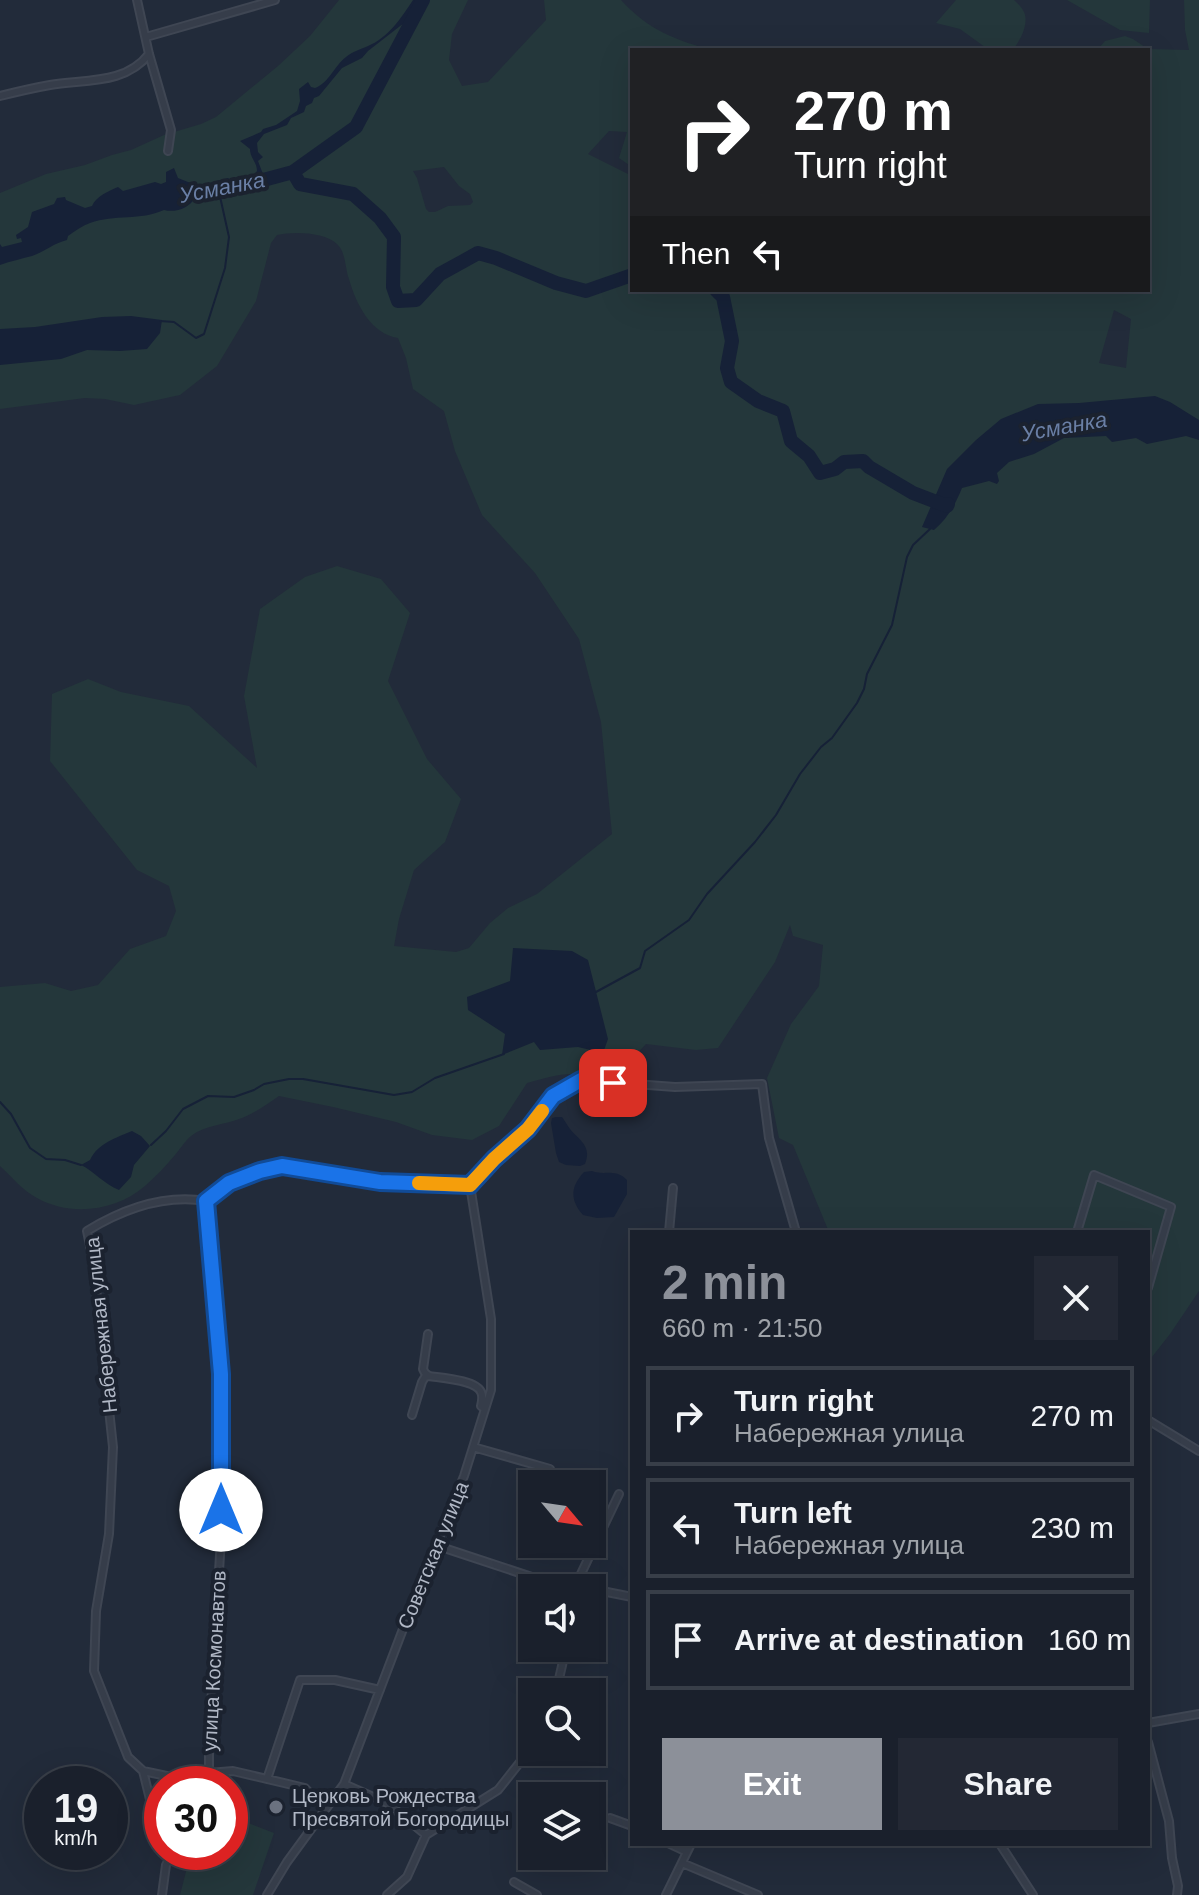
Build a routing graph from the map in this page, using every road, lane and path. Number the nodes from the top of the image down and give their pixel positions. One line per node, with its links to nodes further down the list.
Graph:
1 (137, 0): 3 (street)
2 (275, 0): 3 (street)
3 (146, 37): 4 (street)
4 (149, 54): 5 (street); 6 (street)
5 (0, 96)
6 (168, 151)
7 (470, 1185): 9 (street); 11 (street); 16 (street, Советская улица)
8 (673, 1188): 10 (street)
9 (206, 1201): 33 (street, улица Космонавтов); 34 (street, Набережная улица)
10 (669, 1230)
11 (795, 1230)
12 (1078, 1230): 13 (street)
13 (1150, 1281)
14 (428, 1334): 15 (street)
15 (429, 1376): 16 (street); 17 (street)
16 (485, 1409): 19 (street, Советская улица)
17 (412, 1415)
18 (1150, 1421): 20 (street)
19 (473, 1447): 21 (street); 23 (street, Советская улица)
20 (1199, 1451)
21 (550, 1469)
22 (619, 1494): 25 (street)
23 (435, 1545): 24 (street); 28 (street, Советская улица)
24 (523, 1574)
25 (581, 1574)
26 (606, 1592): 27 (street)
27 (630, 1597)
28 (380, 1690): 37 (street); 38 (street, Советская улица)
29 (1199, 1714): 30 (street)
30 (1150, 1723)
31 (1150, 1750): 57 (street)
32 (518, 1765): 42 (street)
33 (209, 1766)
34 (143, 1771): 35 (street, Набережная улица)
35 (144, 1775)
36 (248, 1775): 37 (street)
37 (267, 1779): 39 (street)
38 (344, 1784): 39 (street, Советская улица); 42 (street)
39 (325, 1810): 52 (street, Советская улица)
40 (610, 1818): 41 (street)
41 (630, 1825)
42 (426, 1835): 53 (street)
43 (674, 1846): 46 (street)
44 (690, 1846): 46 (street)
45 (1001, 1846): 56 (street)
46 (687, 1852): 47 (street)
47 (682, 1863): 50 (street); 55 (street)
48 (165, 1870): 51 (street)
49 (514, 1882): 54 (street)
50 (667, 1892)
51 (162, 1895)
52 (267, 1895)
53 (387, 1895)
54 (537, 1895)
55 (758, 1895)
56 (1033, 1895)
57 (1177, 1895)

